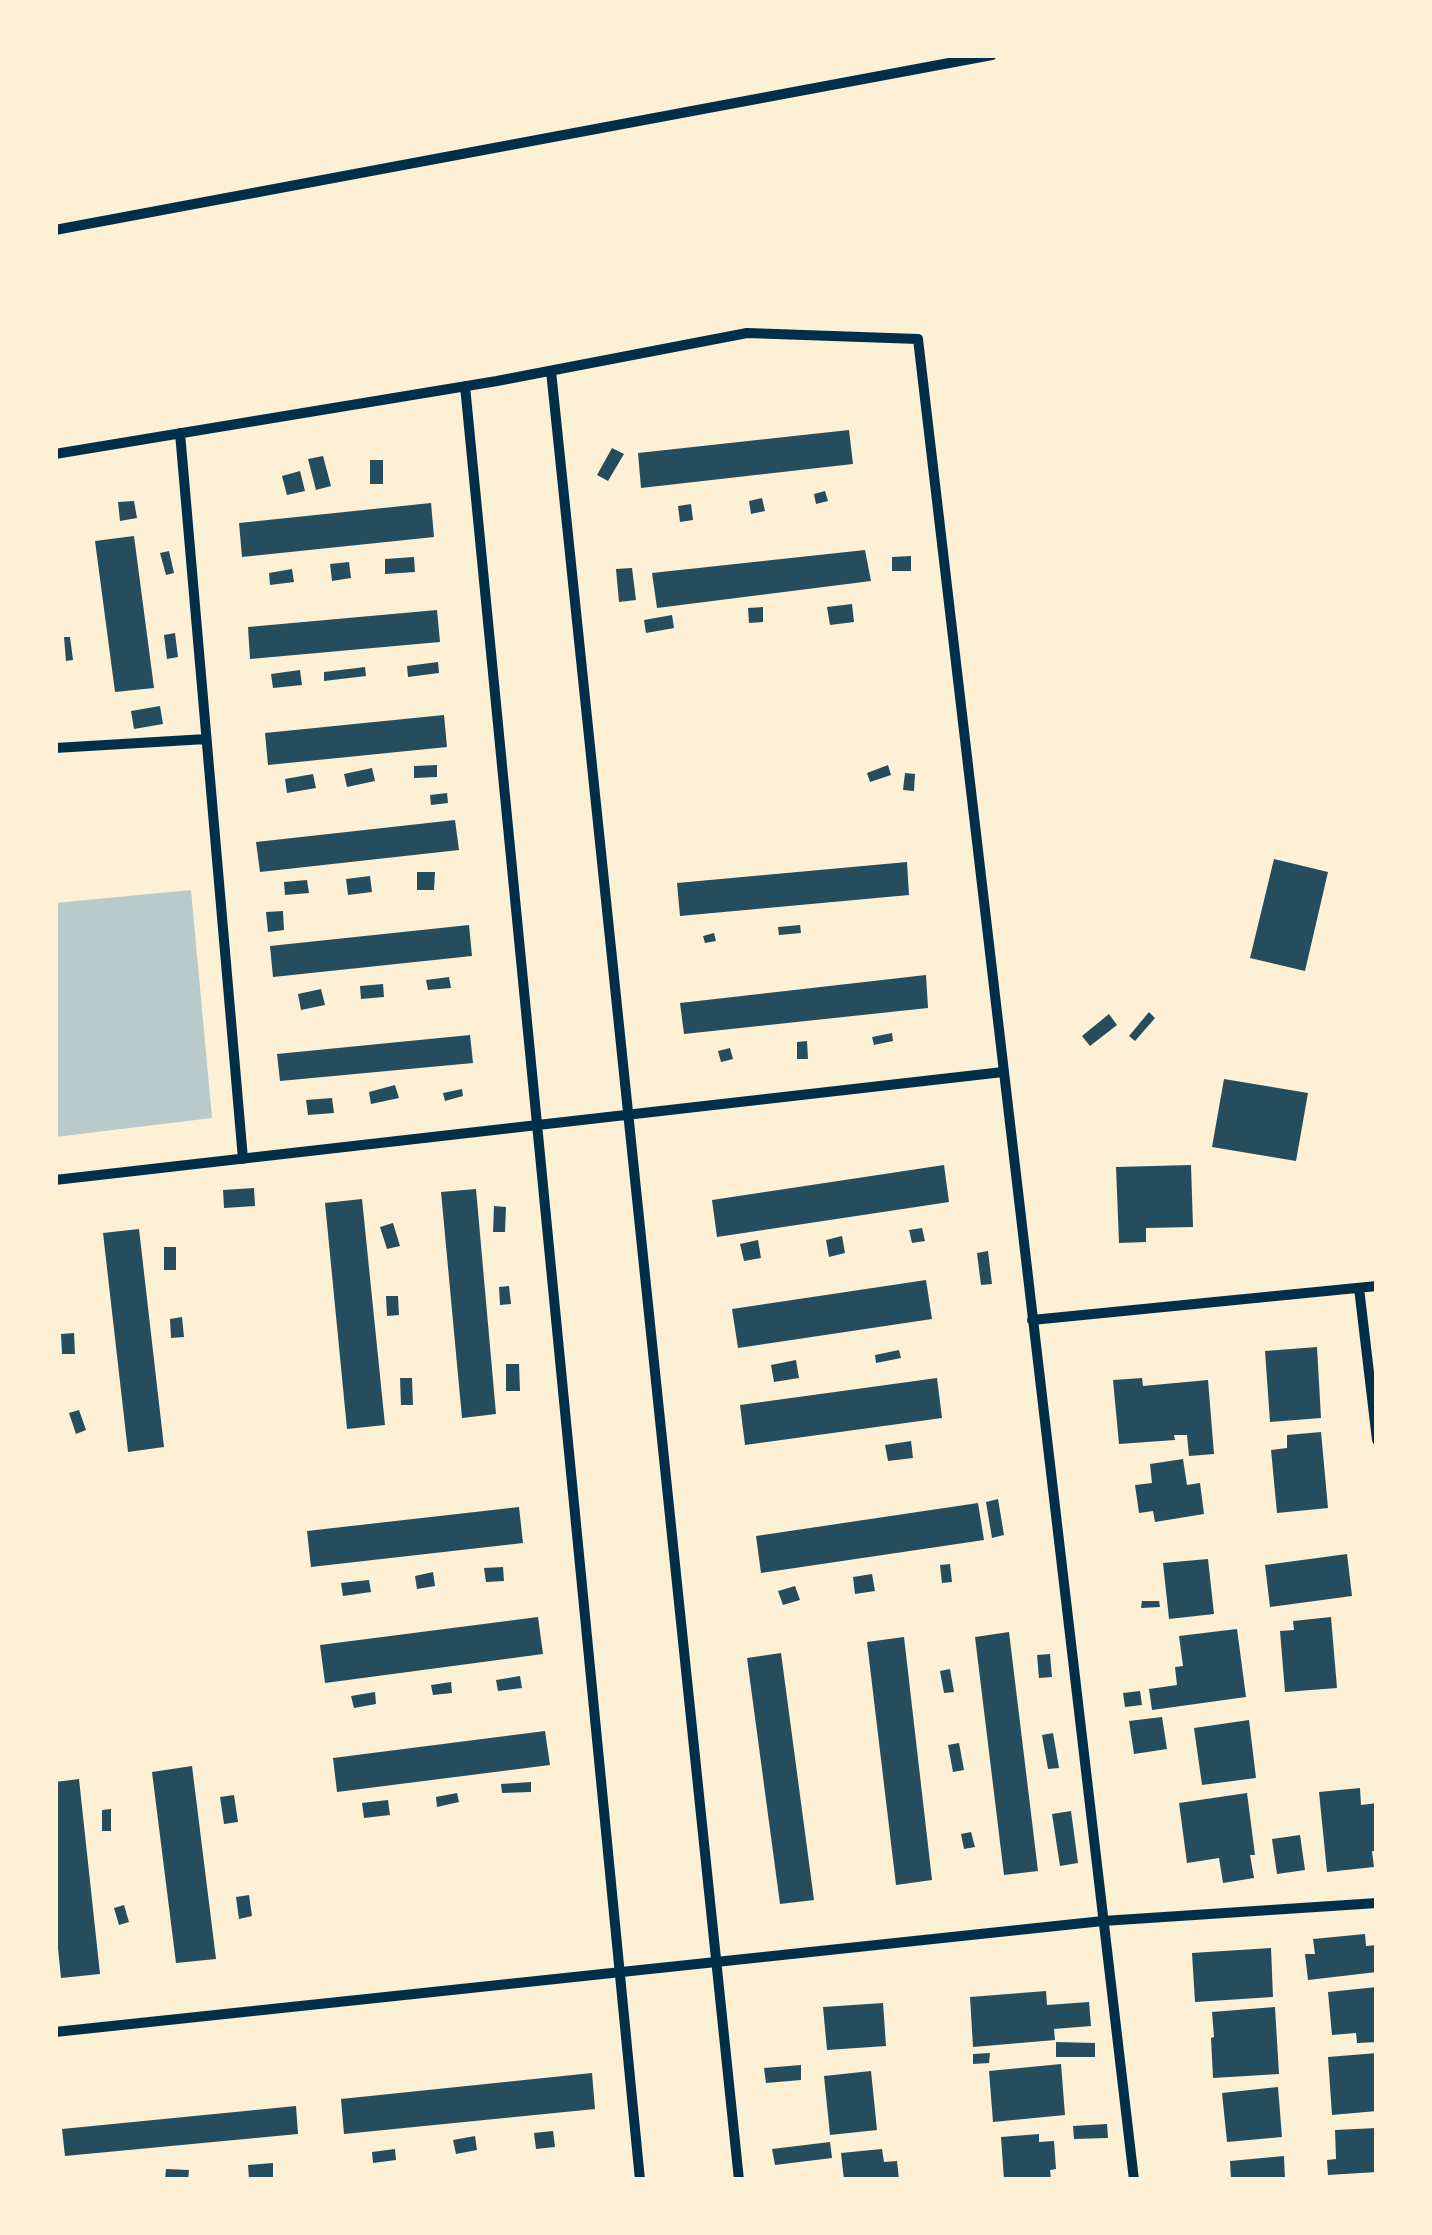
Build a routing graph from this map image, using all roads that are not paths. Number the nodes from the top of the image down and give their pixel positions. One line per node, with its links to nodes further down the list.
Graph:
1 (992, 55): 2 (street)
2 (55, 230)
3 (552, 371): 4 (street); 9 (street); 10 (street)
4 (465, 386): 5 (street); 11 (street)
5 (180, 433): 6 (street); 7 (street)
6 (55, 454)
7 (206, 739): 8 (street); 12 (street)
8 (55, 748)
9 (1003, 1072): 10 (street); 16 (street)
10 (628, 1114): 11 (street); 20 (street)
11 (536, 1126): 12 (street); 21 (street)
12 (243, 1159): 13 (street)
13 (55, 1180)
14 (1377, 1286): 15 (street)
15 (1359, 1288): 16 (street); 17 (street)
16 (1032, 1320): 19 (street)
17 (1377, 1440)
18 (1377, 1903): 19 (street)
19 (1103, 1921): 20 (street); 25 (street)
20 (716, 1963): 21 (street); 24 (street)
21 (618, 1974): 22 (street); 23 (street)
22 (55, 2032)
23 (640, 2180)
24 (738, 2180)
25 (1134, 2180)

